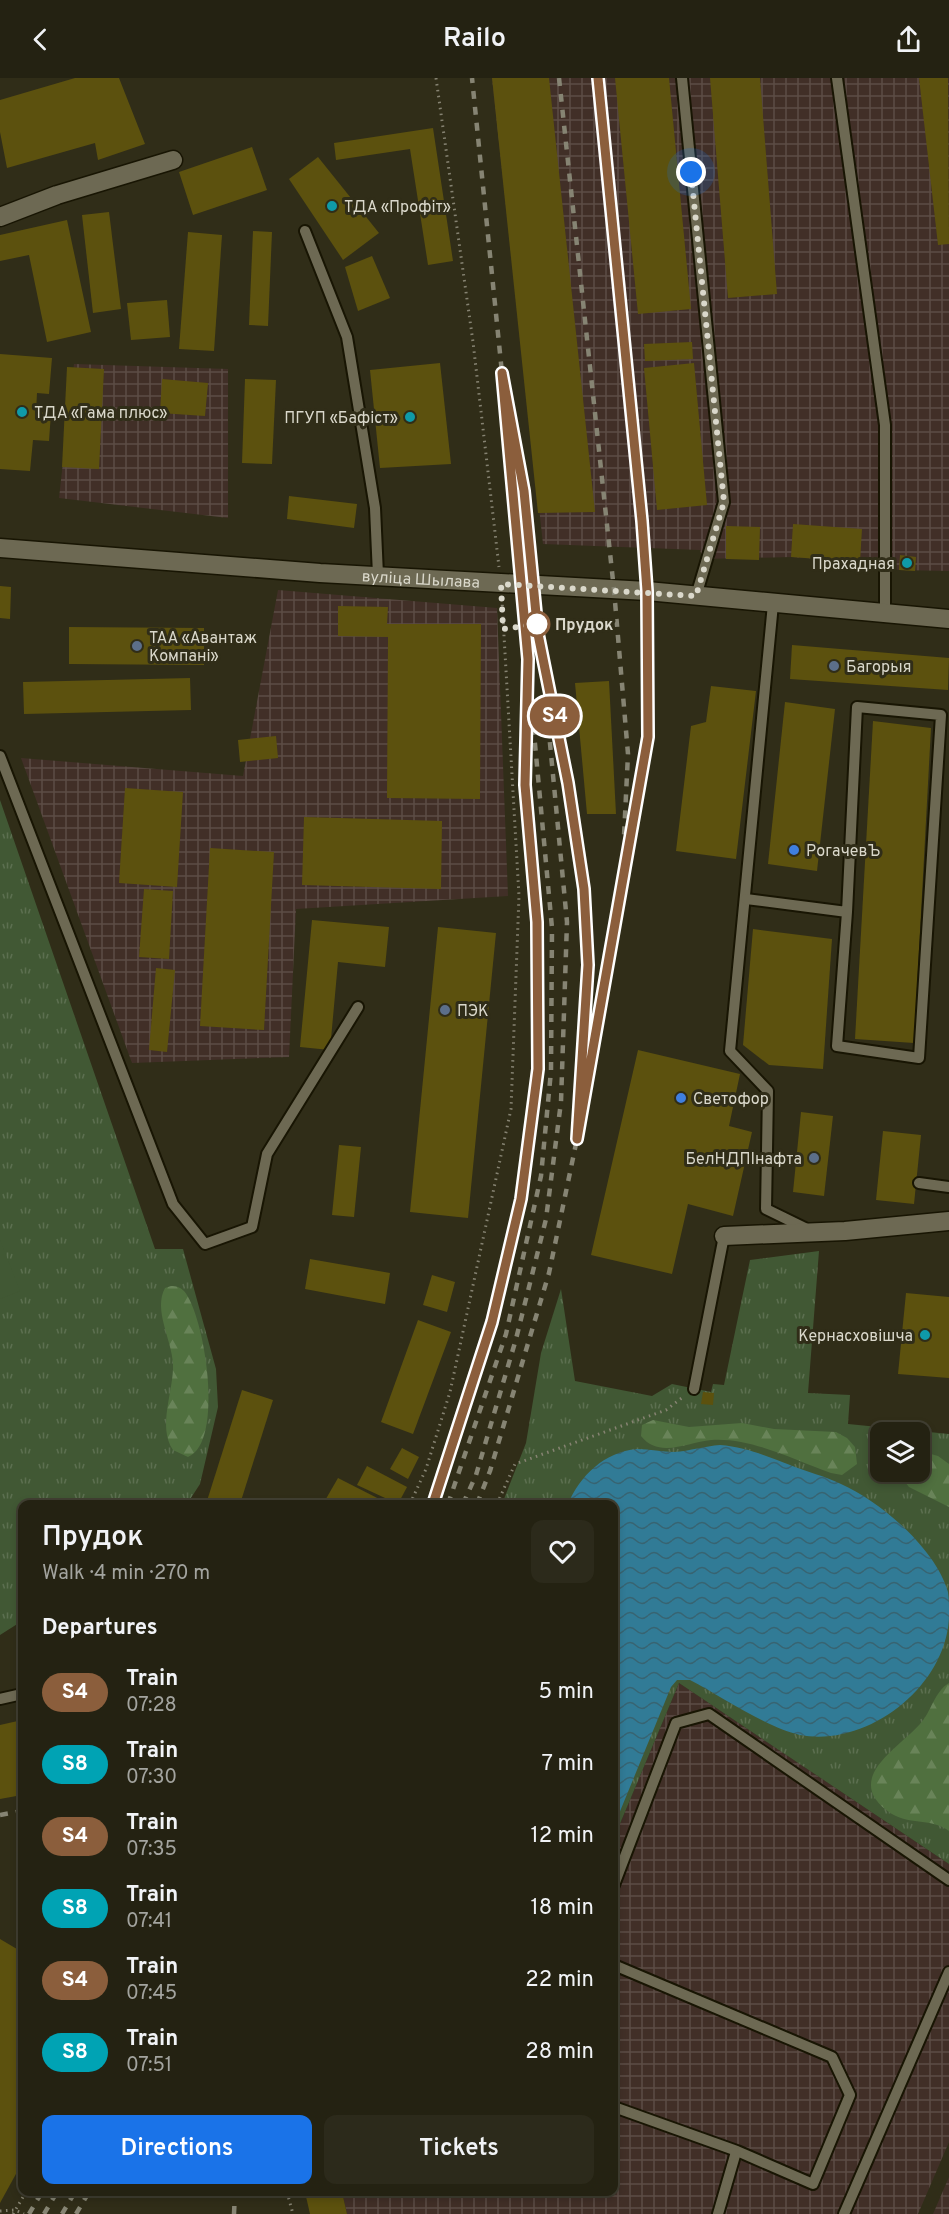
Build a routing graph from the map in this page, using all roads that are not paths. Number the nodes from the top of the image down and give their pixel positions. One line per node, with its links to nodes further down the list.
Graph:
1 (682, 78): 8 (lane)
2 (837, 78): 10 (lane)
3 (173, 160): 4 (street)
4 (0, 217)
5 (305, 231): 7 (lane)
6 (0, 548): 7 (street, вуліца Шылава)
7 (378, 575): 8 (street, вуліца Шылава)
8 (696, 596): 9 (street, вуліца Шылава)
9 (773, 604): 10 (street, вуліца Шылава); 13 (lane)
10 (885, 615): 11 (street, вуліца Шылава)
11 (949, 620)
12 (0, 756): 15 (lane)
13 (746, 898): 14 (lane); 19 (lane)
14 (847, 912): 14 (lane)
15 (358, 1007)
16 (919, 1183): 17 (lane)
17 (949, 1187)
18 (949, 1221): 19 (street)
19 (812, 1232): 20 (street)
20 (724, 1236): 21 (lane)
21 (694, 1389)
22 (18, 1695): 23 (lane)
23 (0, 1699)
24 (618, 1875): 25 (lane)
25 (949, 1880)
26 (618, 1967): 29 (lane)
27 (949, 1972): 31 (lane)
28 (618, 2108): 29 (lane)
29 (736, 2152): 30 (lane)
30 (722, 2213)
31 (844, 2214)

